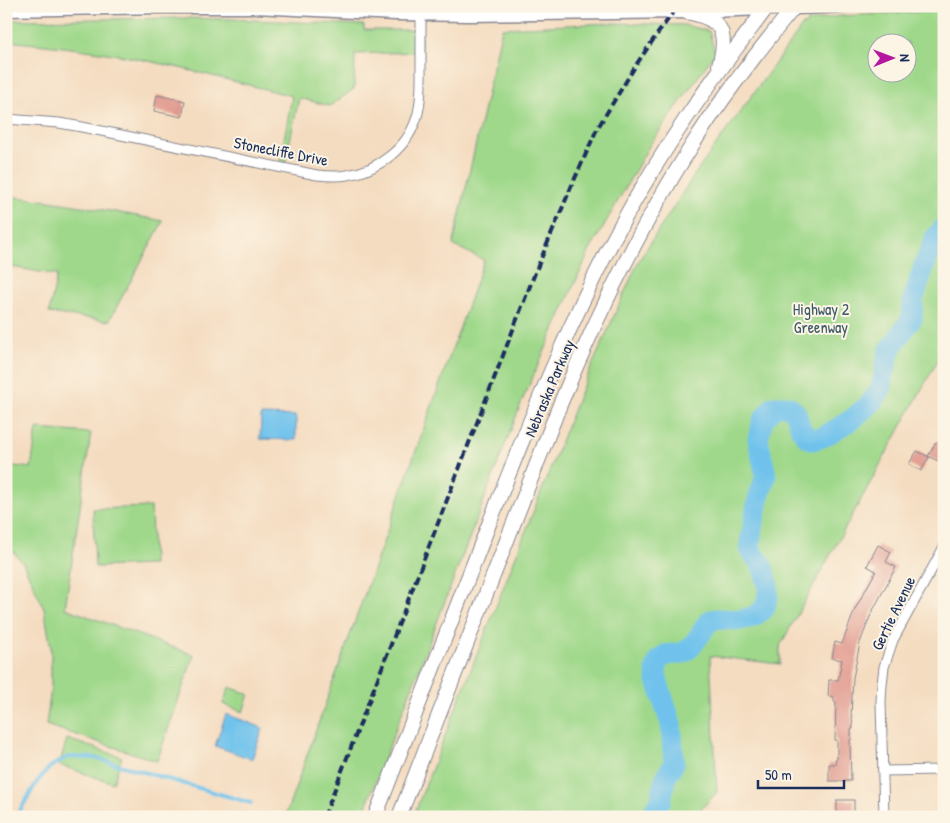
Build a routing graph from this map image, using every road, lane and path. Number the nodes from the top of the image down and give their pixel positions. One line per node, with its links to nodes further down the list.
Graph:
1 (846, 6): 2 (main road)
2 (794, 7): 3 (main road); 15 (main road, Nebraska Parkway)
3 (767, 8): 8 (main road); 9 (main road, Nebraska Parkway)
4 (6, 10): 5 (main road)
5 (421, 10): 6 (main road); 10 (street, Stonecliffe Drive)
6 (586, 10): 7 (main road)
7 (601, 10): 8 (main road)
8 (686, 12): 9 (main road)
9 (714, 79): 14 (main road, Nebraska Parkway)
10 (6, 119)
11 (944, 547): 13 (street, Gertie Avenue)
12 (944, 770): 13 (street)
13 (884, 771): 16 (street, Gertie Avenue)
14 (375, 817)
15 (399, 817)
16 (884, 817)

